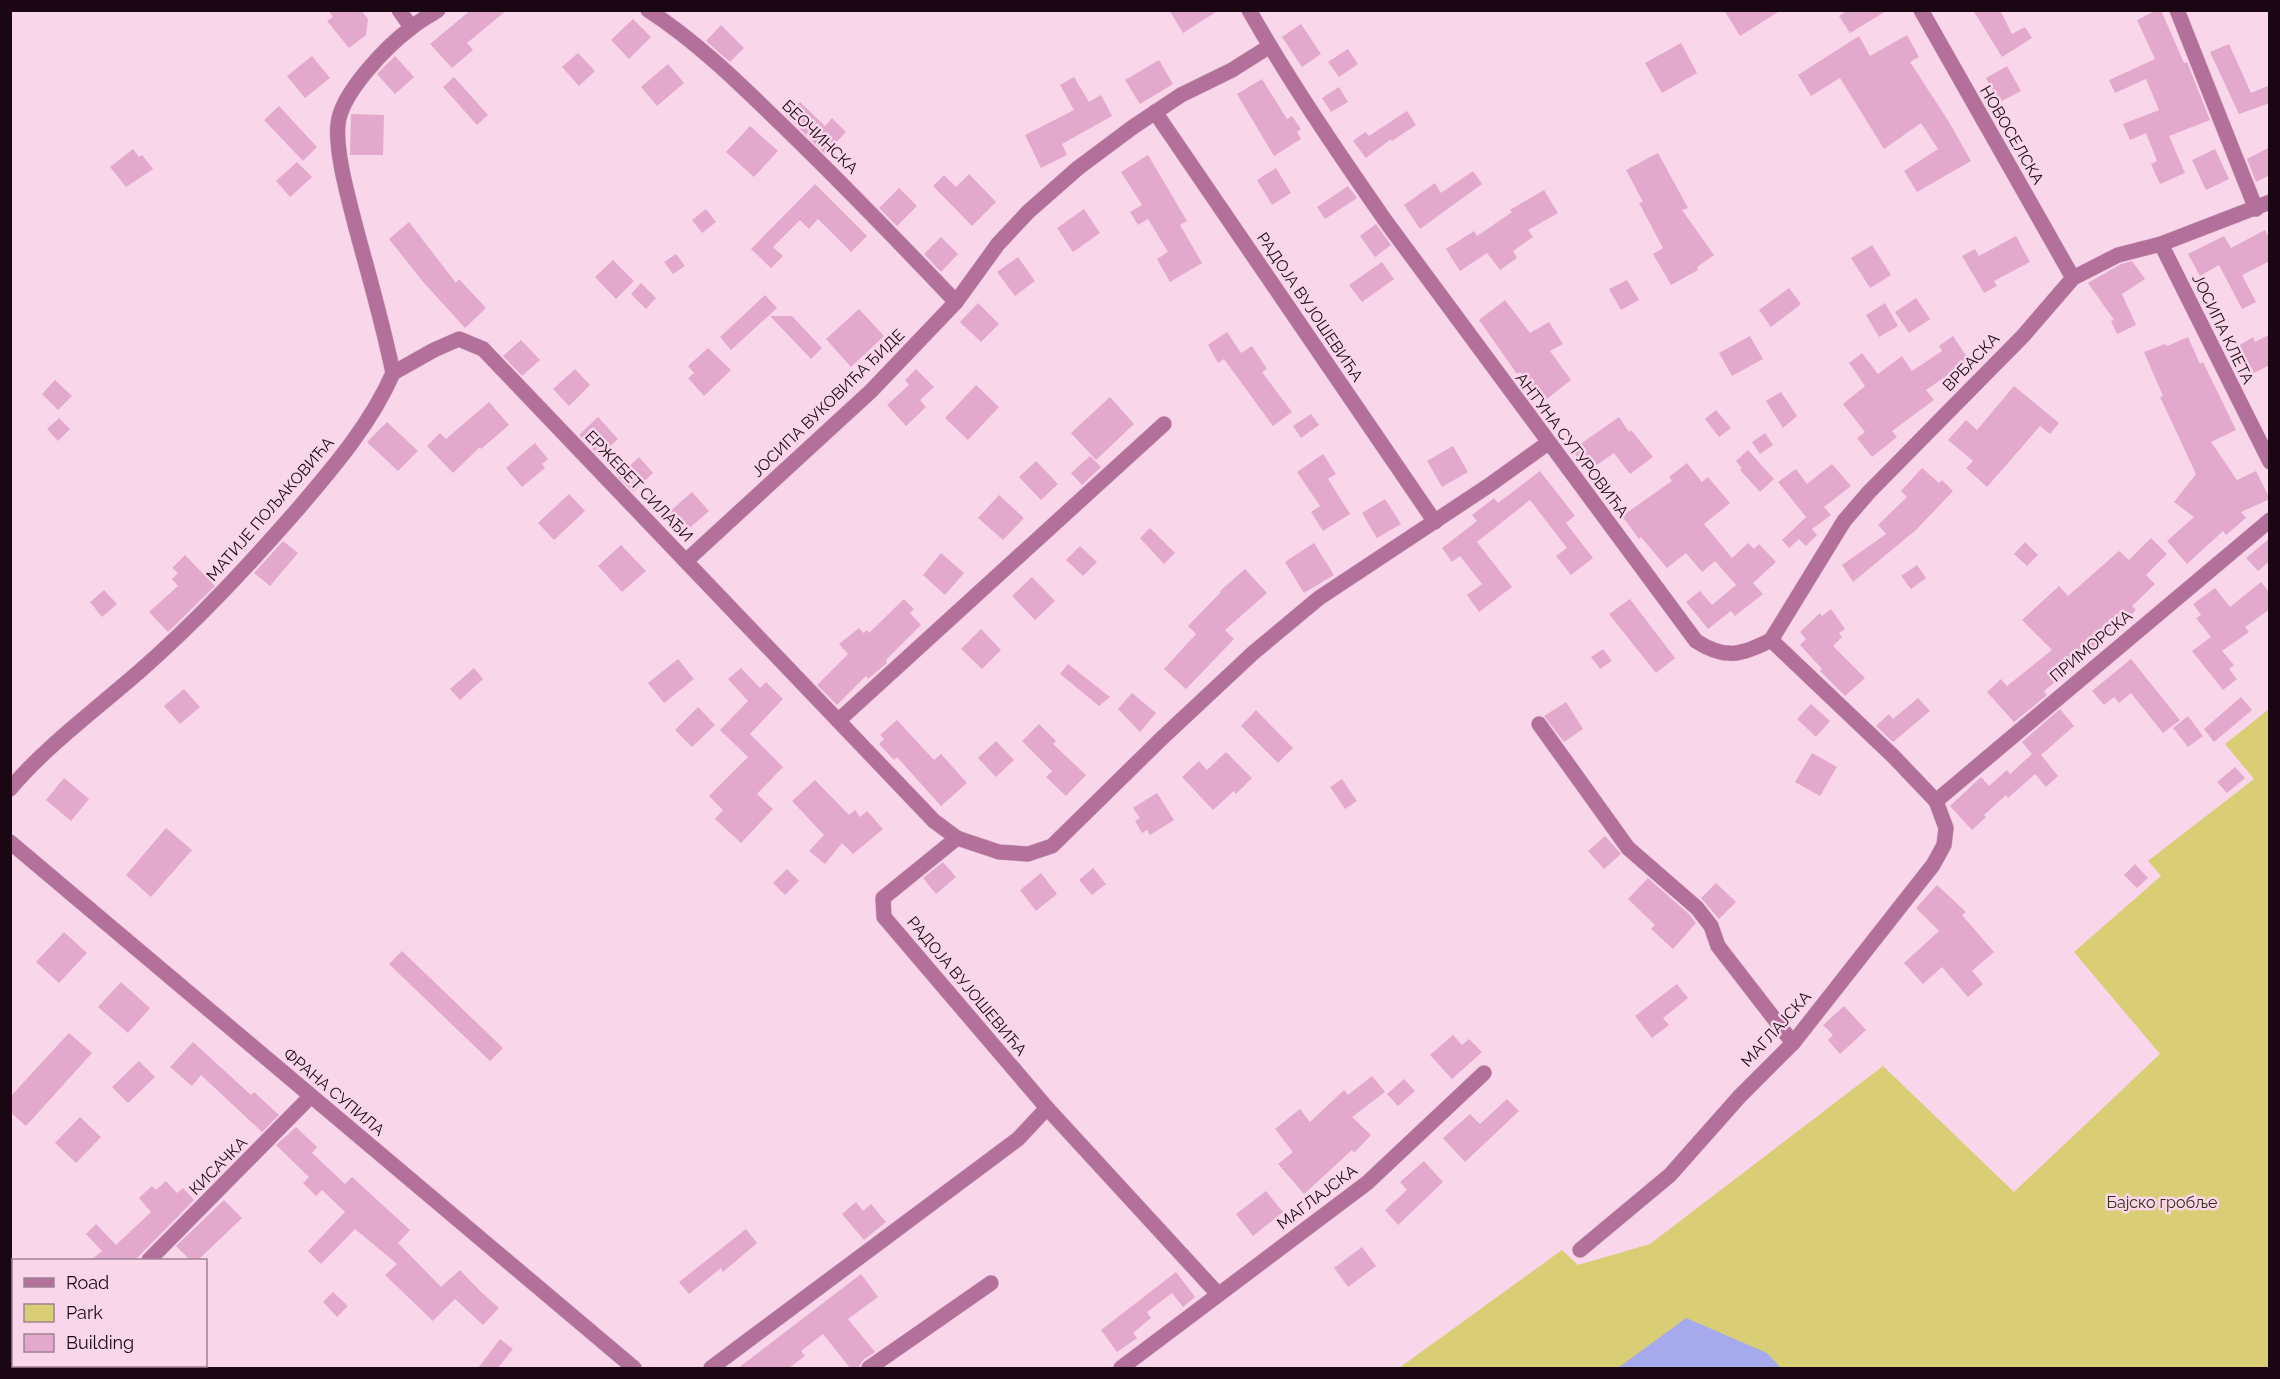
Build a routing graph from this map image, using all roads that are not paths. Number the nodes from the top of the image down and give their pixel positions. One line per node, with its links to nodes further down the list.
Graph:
1 (399, 10): 7 (street)
2 (438, 10): 7 (street)
3 (648, 10): 13 (street, БЕОЧИНСКА)
4 (1249, 10): 8 (street, АНТУНА СУТУРОВИЋА)
5 (1921, 10): 12 (street, НОВОСЕЛСКА)
6 (2177, 10): 10 (street)
7 (411, 27): 14 (street)
8 (1270, 46): 9 (street, ЈОСИПА ВУКОВИЋА ЂИДЕ); 16 (street, АНТУНА СУТУРОВИЋА)
9 (1155, 112): 13 (street, ЈОСИПА ВУКОВИЋА ЂИДЕ); 19 (street, РАДОЈА ВУЈОШЕВИЋА)
10 (2263, 206): 11 (street, ВРБАСКА)
11 (2161, 244): 12 (street, ВРБАСКА); 17 (street, ЈОСИПА КЛЕТА)
12 (2073, 278): 21 (street, ВРБАСКА)
13 (956, 302): 20 (street, ЈОСИПА ВУКОВИЋА ЂИДЕ)
14 (393, 374): 20 (street, ЕРЖЕБЕТ СИЛАЂИ); 24 (street, МАТИЈЕ ПОЉАКОВИЋА)
15 (1164, 423): 22 (street)
16 (1548, 443): 19 (street); 21 (street, АНТУНА СУТУРОВИЋА)
17 (2270, 462)
18 (2270, 520): 25 (street, ПРИМОРСКА)
19 (1435, 522): 26 (street)
20 (686, 561): 22 (street, ЕРЖЕБЕТ СИЛАЂИ)
21 (1771, 640): 25 (street)
22 (839, 720): 26 (street, ЕРЖЕБЕТ СИЛАЂИ)
23 (1539, 724): 28 (street)
24 (10, 789)
25 (1936, 801): 28 (street, МАГЛАЈСКА)
26 (957, 838): 31 (street, РАДОЈА ВУЈОШЕВИЋА)
27 (10, 842): 30 (street, ФРАНА СУПИЛА)
28 (1793, 1043): 32 (street, МАГЛАЈСКА)
29 (1484, 1072): 35 (street, МАГЛАЈСКА)
30 (311, 1096): 33 (street, КИСАЧКА); 36 (street, ФРАНА СУПИЛА)
31 (1047, 1108): 35 (street); 37 (street)
32 (1580, 1250)
33 (150, 1259)
34 (991, 1283): 38 (street)
35 (1218, 1294): 39 (street, МАГЛАЈСКА)
36 (634, 1368)
37 (711, 1368)
38 (869, 1368)
39 (1121, 1368)

